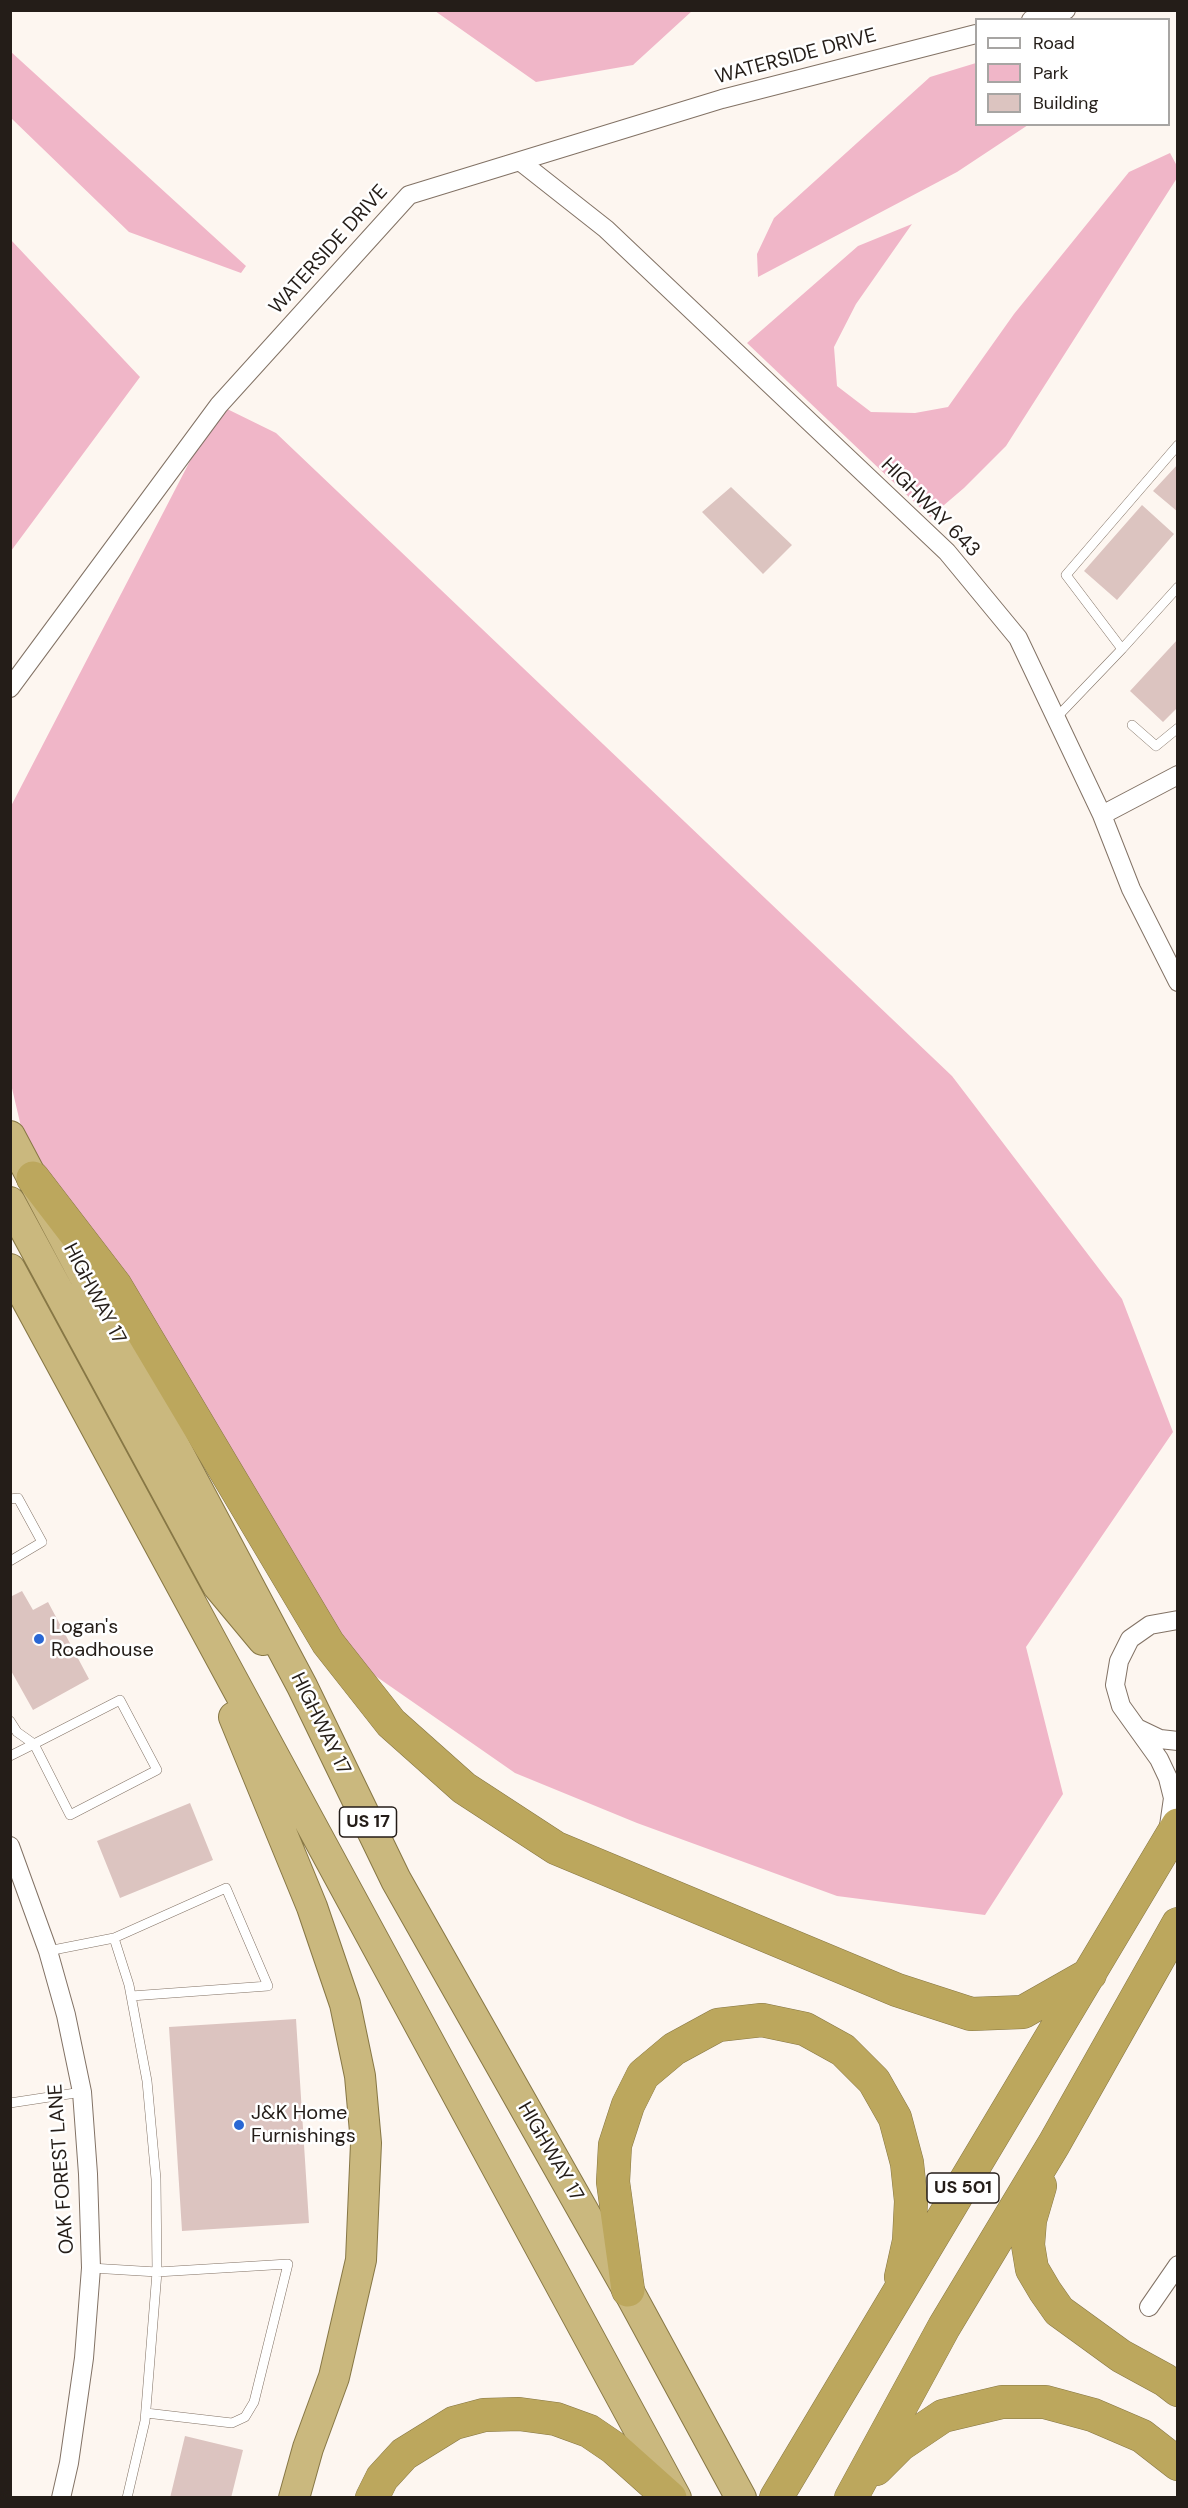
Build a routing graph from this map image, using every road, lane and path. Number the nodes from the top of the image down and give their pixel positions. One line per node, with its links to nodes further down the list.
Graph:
1 (1066, 10): 2 (street)
2 (1038, 18)
3 (975, 34): 4 (street, WATERSIDE DRIVE)
4 (521, 162): 8 (street, WATERSIDE DRIVE); 9 (street, HIGHWAY 643)
5 (1178, 445): 7 (lane)
6 (1176, 592): 7 (lane)
7 (1122, 648): 9 (lane)
8 (10, 688)
9 (1056, 718): 13 (street, HIGHWAY 643)
10 (1132, 724): 11 (lane)
11 (1178, 728)
12 (1178, 775): 13 (street)
13 (1102, 815): 14 (street, HIGHWAY 643)
14 (1178, 982)
15 (10, 1136): 16 (highway, HIGHWAY 17 / US 17)
16 (33, 1178): 23 (highway, HIGHWAY 17 / US 17); 34 (highway)
17 (10, 1202): 23 (highway)
18 (10, 1269): 21 (highway, US 17)
19 (10, 1499): 20 (lane)
20 (10, 1561)
21 (173, 1570): 51 (highway); 54 (highway, US 17)
22 (1178, 1620): 25 (street)
23 (302, 1686): 42 (highway, HIGHWAY 17 / US 17)
24 (10, 1721): 27 (lane)
25 (1133, 1726): 26 (street); 29 (street)
26 (1178, 1741)
27 (34, 1744): 27 (lane); 28 (lane)
28 (10, 1756)
29 (1172, 1834): 34 (highway, US 501)
30 (10, 1846): 33 (street, OAK FOREST LANE)
31 (1178, 1924): 38 (highway, US 501)
32 (114, 1938): 33 (lane); 35 (lane); 35 (lane)
33 (48, 1951): 36 (street, OAK FOREST LANE)
34 (1090, 1974): 43 (highway, US 501)
35 (131, 1996): 41 (lane)
36 (82, 2092): 37 (lane); 40 (street, OAK FOREST LANE)
37 (10, 2103)
38 (1054, 2144): 45 (highway); 48 (highway, US 501)
39 (1178, 2265): 44 (street)
40 (92, 2268): 41 (lane); 49 (street, OAK FOREST LANE)
41 (157, 2272): 46 (lane); 46 (lane)
42 (628, 2290): 43 (highway); 55 (highway, HIGHWAY 17 / US 17)
43 (895, 2302): 56 (highway, US 501)
44 (1149, 2307)
45 (1178, 2390)
46 (146, 2413): 50 (lane)
47 (1178, 2464): 48 (highway)
48 (853, 2493)
49 (61, 2498)
50 (127, 2498)
51 (294, 2498)
52 (372, 2498): 53 (highway)
53 (670, 2498)
54 (676, 2498)
55 (741, 2498)
56 (776, 2498)

